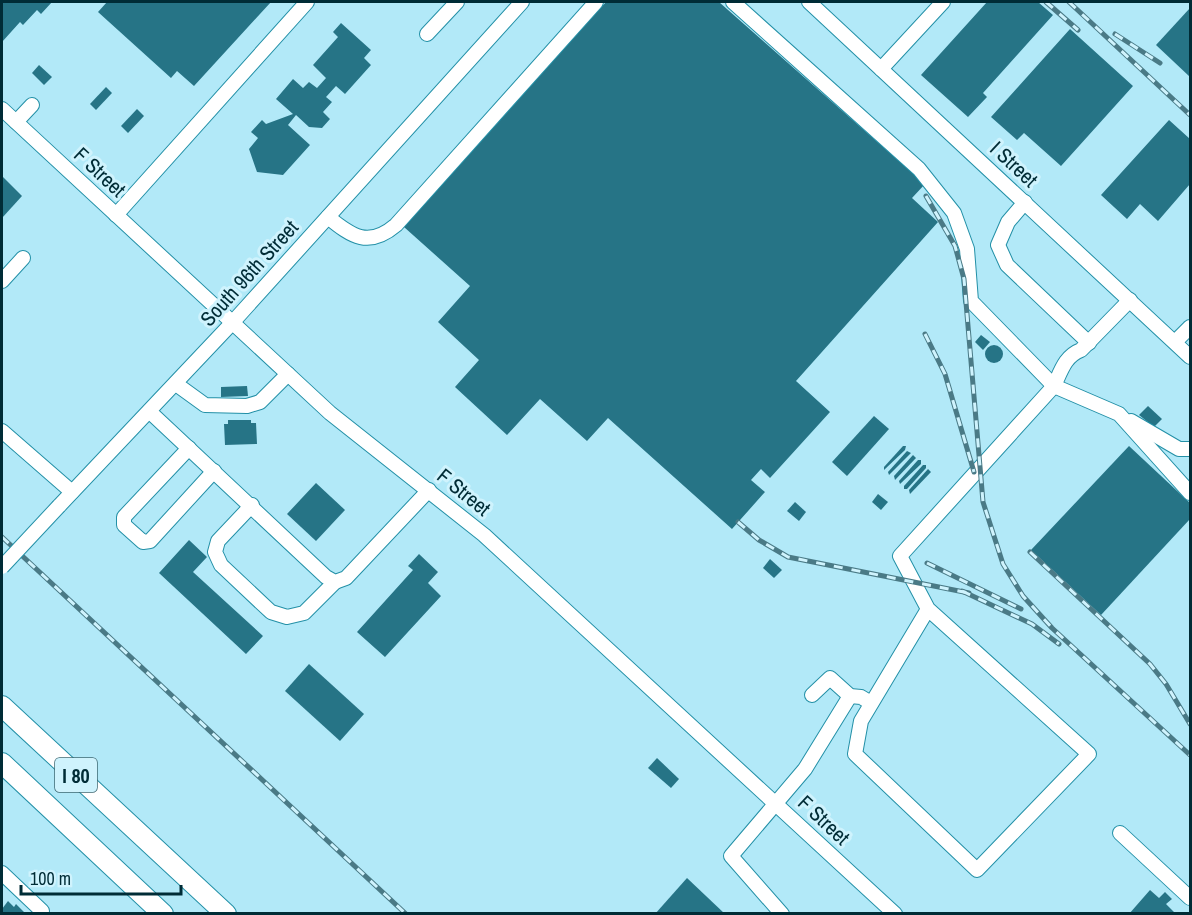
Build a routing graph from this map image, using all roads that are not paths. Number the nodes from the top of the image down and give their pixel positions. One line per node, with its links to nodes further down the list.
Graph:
1 (307, 2): 14 (street)
2 (457, 2): 8 (street)
3 (596, 2): 15 (street)
4 (733, 2): 26 (street)
5 (809, 2): 9 (street, I Street)
6 (943, 2): 9 (street)
7 (515, 4): 15 (street, South 96th Street)
8 (427, 34)
9 (881, 69): 13 (street, I Street)
10 (32, 105): 12 (street)
11 (2, 109): 12 (street, F Street)
12 (16, 122): 14 (street, F Street)
13 (1025, 202): 18 (street, I Street); 22 (street)
14 (116, 215): 19 (street, F Street)
15 (328, 217): 19 (street, South 96th Street)
16 (23, 258): 17 (street)
17 (2, 281)
18 (1130, 300): 21 (street, I Street); 22 (street)
19 (232, 323): 24 (street, F Street); 25 (street, South 96th Street)
20 (1191, 327): 21 (street)
21 (1175, 342): 23 (street, I Street)
22 (1089, 343): 26 (street)
23 (1191, 357)
24 (288, 374): 25 (street); 33 (street, F Street)
25 (176, 384): 27 (street, South 96th Street)
26 (1054, 386): 28 (street); 39 (street)
27 (150, 412): 30 (street); 34 (street, South 96th Street)
28 (1119, 414): 31 (street); 35 (street)
29 (2, 431): 34 (street)
30 (189, 448): 32 (street); 32 (street)
31 (1191, 449)
32 (214, 471): 36 (street)
33 (429, 490): 38 (street); 45 (street, F Street)
34 (72, 492): 37 (street, South 96th Street, bridge)
35 (1191, 493)
36 (252, 505): 38 (street); 38 (street)
37 (2, 567)
38 (335, 582)
39 (927, 609): 42 (street); 42 (street)
40 (812, 695): 41 (street)
41 (850, 696): 42 (street); 45 (street)
42 (871, 703)
43 (2, 706): 51 (highway, I 80)
44 (2, 764): 50 (highway, I 80)
45 (774, 802): 52 (street); 53 (street, F Street)
46 (1120, 833): 48 (street)
47 (2, 873): 49 (street)
48 (1191, 898)
49 (42, 912)
50 (163, 914)
51 (226, 914)
52 (782, 914)
53 (895, 914)

